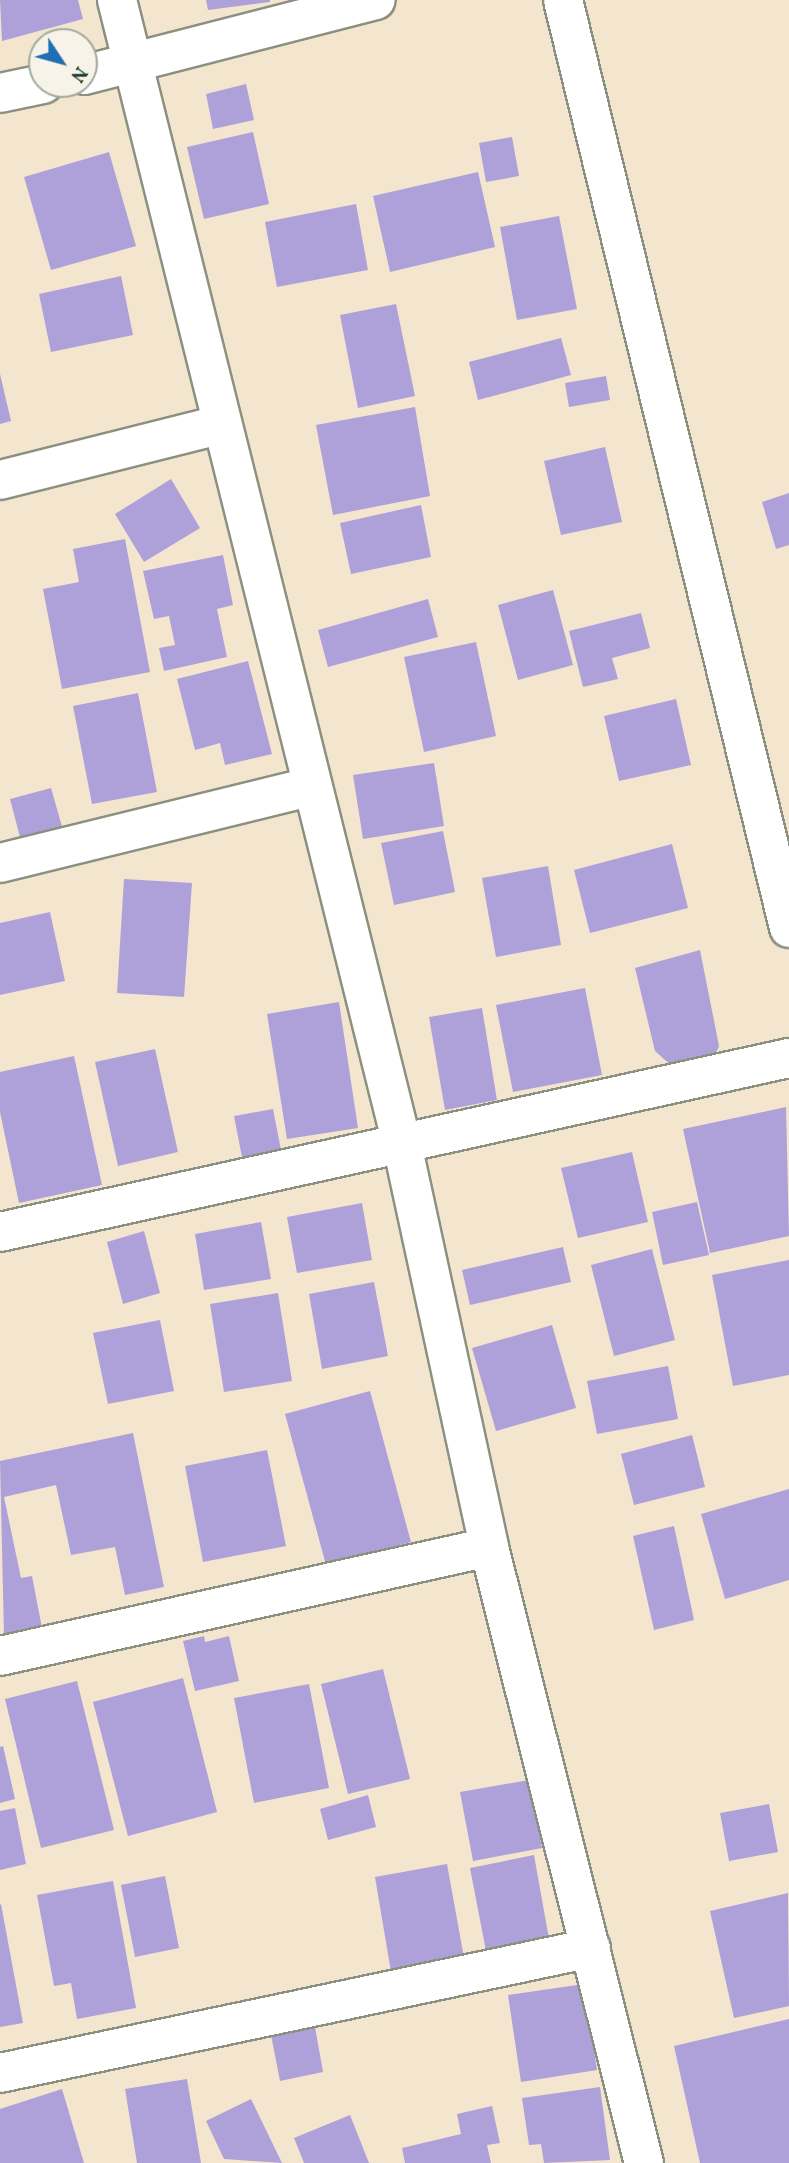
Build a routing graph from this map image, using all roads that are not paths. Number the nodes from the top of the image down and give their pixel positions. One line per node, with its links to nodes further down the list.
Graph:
1 (117, 0): 4 (street)
2 (376, 0): 4 (street)
3 (573, 2): 12 (street)
4 (135, 64): 5 (street); 8 (street)
5 (98, 72)
6 (28, 87): 7 (street)
7 (0, 93)
8 (219, 425): 9 (street); 10 (street)
9 (0, 480)
10 (309, 787): 11 (street); 14 (street)
11 (0, 863)
12 (789, 928)
13 (789, 1058): 14 (street)
14 (402, 1144): 15 (street); 16 (street)
15 (0, 1232)
16 (489, 1547): 17 (street); 18 (street)
17 (0, 1656)
18 (591, 1948): 19 (street); 20 (street)
19 (0, 2073)
20 (644, 2163)

